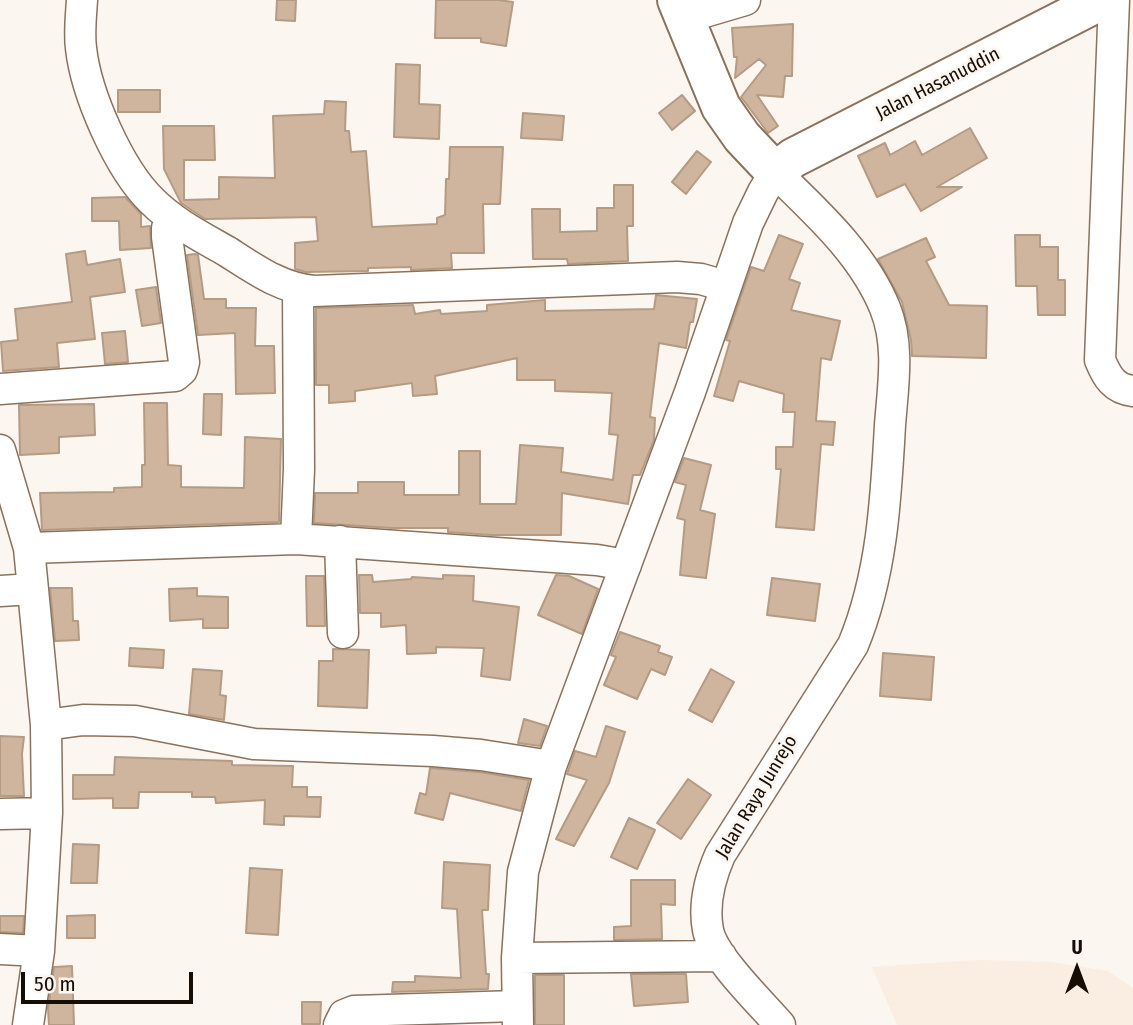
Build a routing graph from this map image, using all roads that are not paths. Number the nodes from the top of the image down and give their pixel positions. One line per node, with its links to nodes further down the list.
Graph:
1 (82, 0): 7 (street)
2 (745, 0): 5 (street)
3 (1102, 0): 6 (main road, Jalan Hasanuddin)
4 (1114, 0): 11 (street)
5 (681, 9): 6 (main road)
6 (775, 172): 8 (street); 26 (street, Jalan Raya Junrejo)
7 (173, 219): 9 (street); 10 (street)
8 (725, 286): 9 (street); 16 (street)
9 (298, 289): 13 (street)
10 (0, 389)
11 (1133, 391)
12 (0, 450): 15 (street)
13 (296, 539): 14 (street); 15 (street)
14 (340, 541): 16 (street); 19 (street)
15 (29, 548): 17 (street)
16 (626, 565): 21 (street)
17 (33, 589): 18 (street); 20 (street)
18 (0, 591)
19 (342, 633)
20 (46, 725): 21 (street); 22 (street)
21 (551, 766): 27 (street)
22 (47, 813): 23 (street); 25 (street)
23 (0, 814)
24 (0, 949): 25 (street)
25 (38, 951): 29 (street)
26 (721, 956): 27 (street); 31 (street, Jalan Raya Junrejo)
27 (517, 958): 28 (street)
28 (517, 1015): 30 (street)
29 (28, 1025)
30 (339, 1025)
31 (780, 1025)

